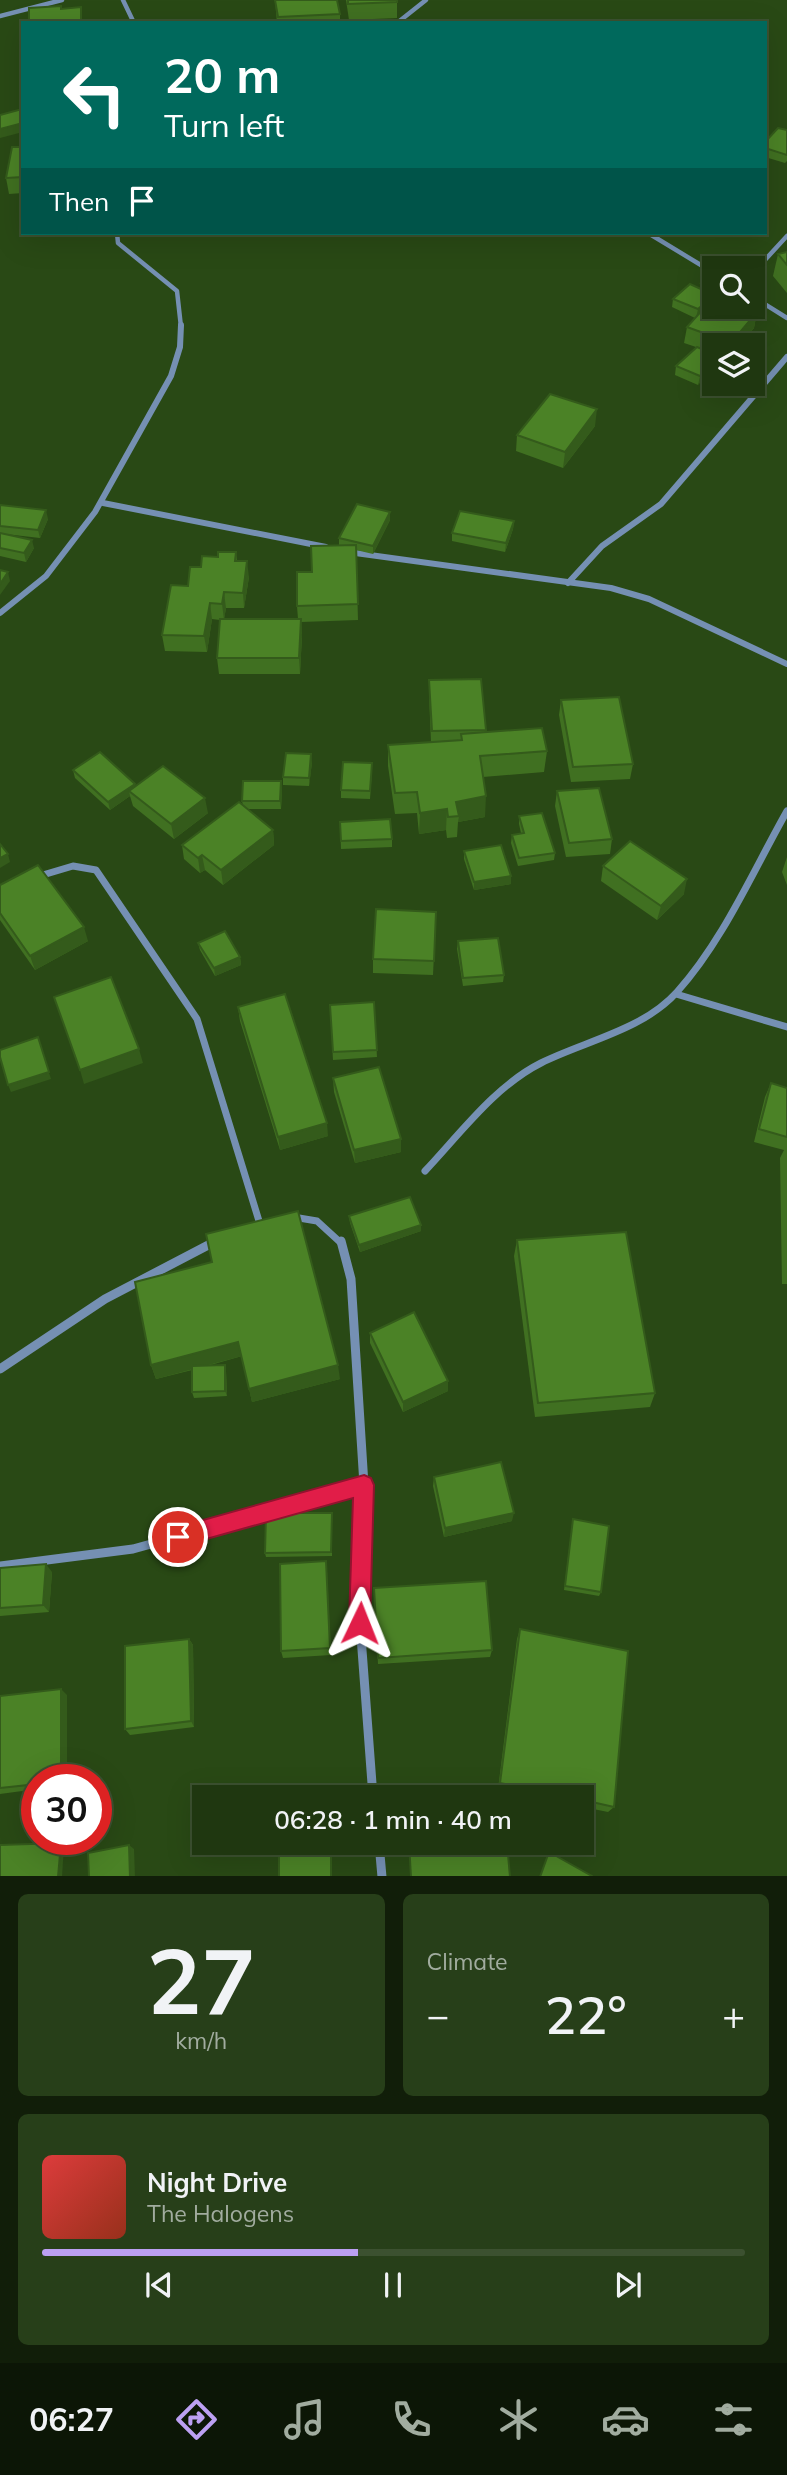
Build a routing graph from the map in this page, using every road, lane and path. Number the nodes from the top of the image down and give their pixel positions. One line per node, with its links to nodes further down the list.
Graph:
1 (62, 0): 4 (street)
2 (123, 0): 6 (street)
3 (426, 0): 7 (street)
4 (47, 2): 5 (street)
5 (0, 16)
6 (133, 21)
7 (400, 21)
8 (117, 235): 16 (street)
9 (651, 235): 12 (street)
10 (787, 236): 11 (street)
11 (765, 260)
12 (702, 266)
13 (765, 304): 14 (street)
14 (787, 318)
15 (787, 357): 19 (street)
16 (103, 503): 17 (street); 20 (street)
17 (331, 549)
18 (344, 551): 19 (street)
19 (568, 583): 21 (street)
20 (0, 613)
21 (787, 664)
22 (787, 811): 24 (street)
23 (22, 883): 27 (street)
24 (676, 995): 25 (street); 26 (street)
25 (787, 1027)
26 (425, 1171)
27 (269, 1219): 28 (street); 31 (street)
28 (247, 1226)
29 (223, 1237): 30 (street)
30 (0, 1369)
31 (364, 1485): 32 (street); 33 (street)
32 (0, 1566)
33 (372, 1785)
34 (380, 1855): 35 (street)
35 (382, 1876)

